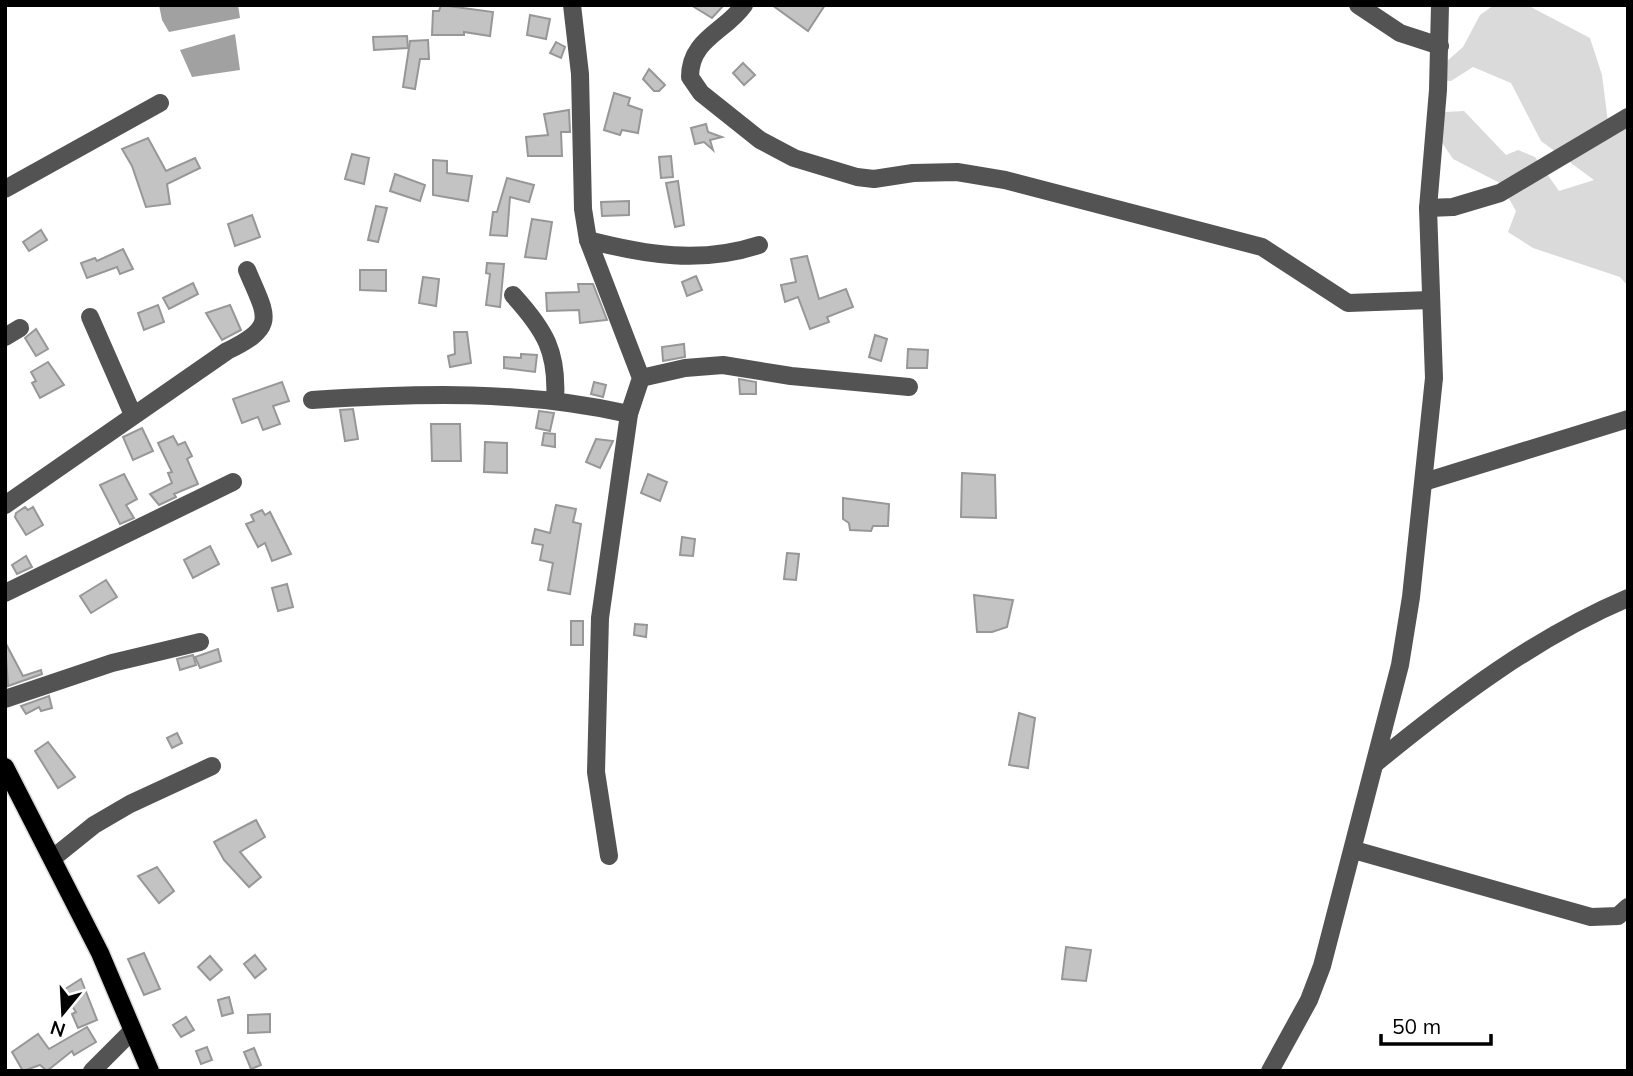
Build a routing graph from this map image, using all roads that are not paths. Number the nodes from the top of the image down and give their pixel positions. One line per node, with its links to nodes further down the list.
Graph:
1 (572, 5): 10 (street)
2 (744, 5): 14 (street)
3 (1358, 5): 5 (street)
4 (1440, 5): 5 (street)
5 (1440, 46): 9 (street)
6 (160, 103): 8 (street)
7 (1628, 117): 9 (street)
8 (5, 189)
9 (1428, 208): 14 (street)
10 (588, 240): 11 (street); 16 (street)
11 (760, 245)
12 (247, 270): 21 (street)
13 (513, 295): 19 (street)
14 (1430, 300): 24 (street)
15 (90, 317): 21 (street)
16 (641, 378): 17 (street); 20 (street)
17 (909, 387)
18 (312, 400): 19 (street)
19 (555, 400): 20 (street)
20 (629, 414): 34 (street)
21 (133, 415): 25 (street)
22 (1628, 419): 24 (street)
23 (233, 482): 26 (street)
24 (1424, 482): 30 (street)
25 (5, 505)
26 (5, 593)
27 (1628, 598): 30 (street)
28 (200, 642): 29 (street)
29 (5, 699)
30 (1377, 762): 33 (street)
31 (212, 766): 35 (street)
32 (5, 767): 35 (main road)
33 (1354, 850): 36 (street); 40 (street)
34 (609, 856)
35 (54, 859): 37 (main road)
36 (1628, 907)
37 (132, 1031): 38 (street); 39 (main road)
38 (92, 1071)
39 (150, 1071)
40 (1270, 1071)

